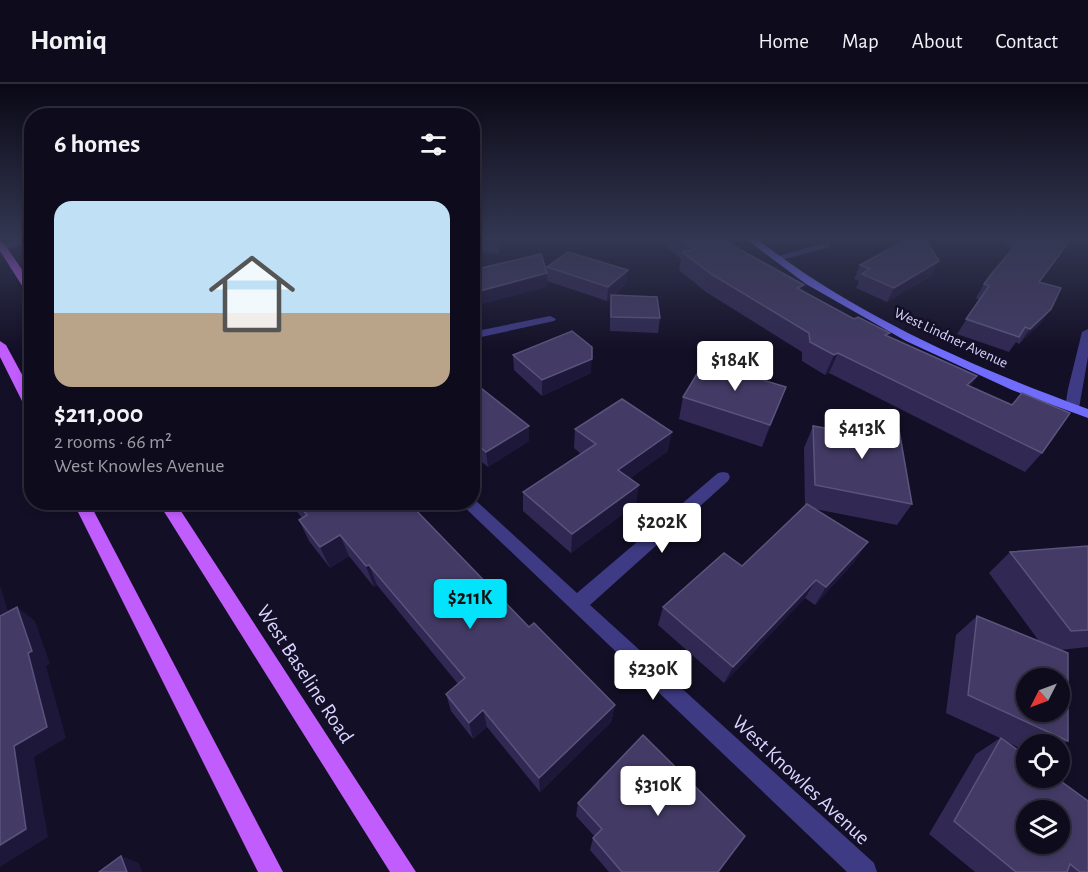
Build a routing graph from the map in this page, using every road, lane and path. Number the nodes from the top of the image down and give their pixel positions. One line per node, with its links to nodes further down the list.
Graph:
1 (804, 276): 7 (street, West Lindner Avenue)
2 (550, 319): 4 (street)
3 (1088, 332): 7 (street)
4 (480, 334)
5 (0, 345): 6 (main road)
6 (24, 391)
7 (1072, 408): 8 (street, West Lindner Avenue)
8 (1088, 414)
9 (723, 477): 13 (street)
10 (85, 510): 14 (main road)
11 (171, 510): 15 (main road, West Baseline Road)
12 (476, 510): 13 (street, West Knowles Avenue)
13 (578, 604): 16 (street, West Knowles Avenue)
14 (271, 872)
15 (404, 872)
16 (865, 872)

